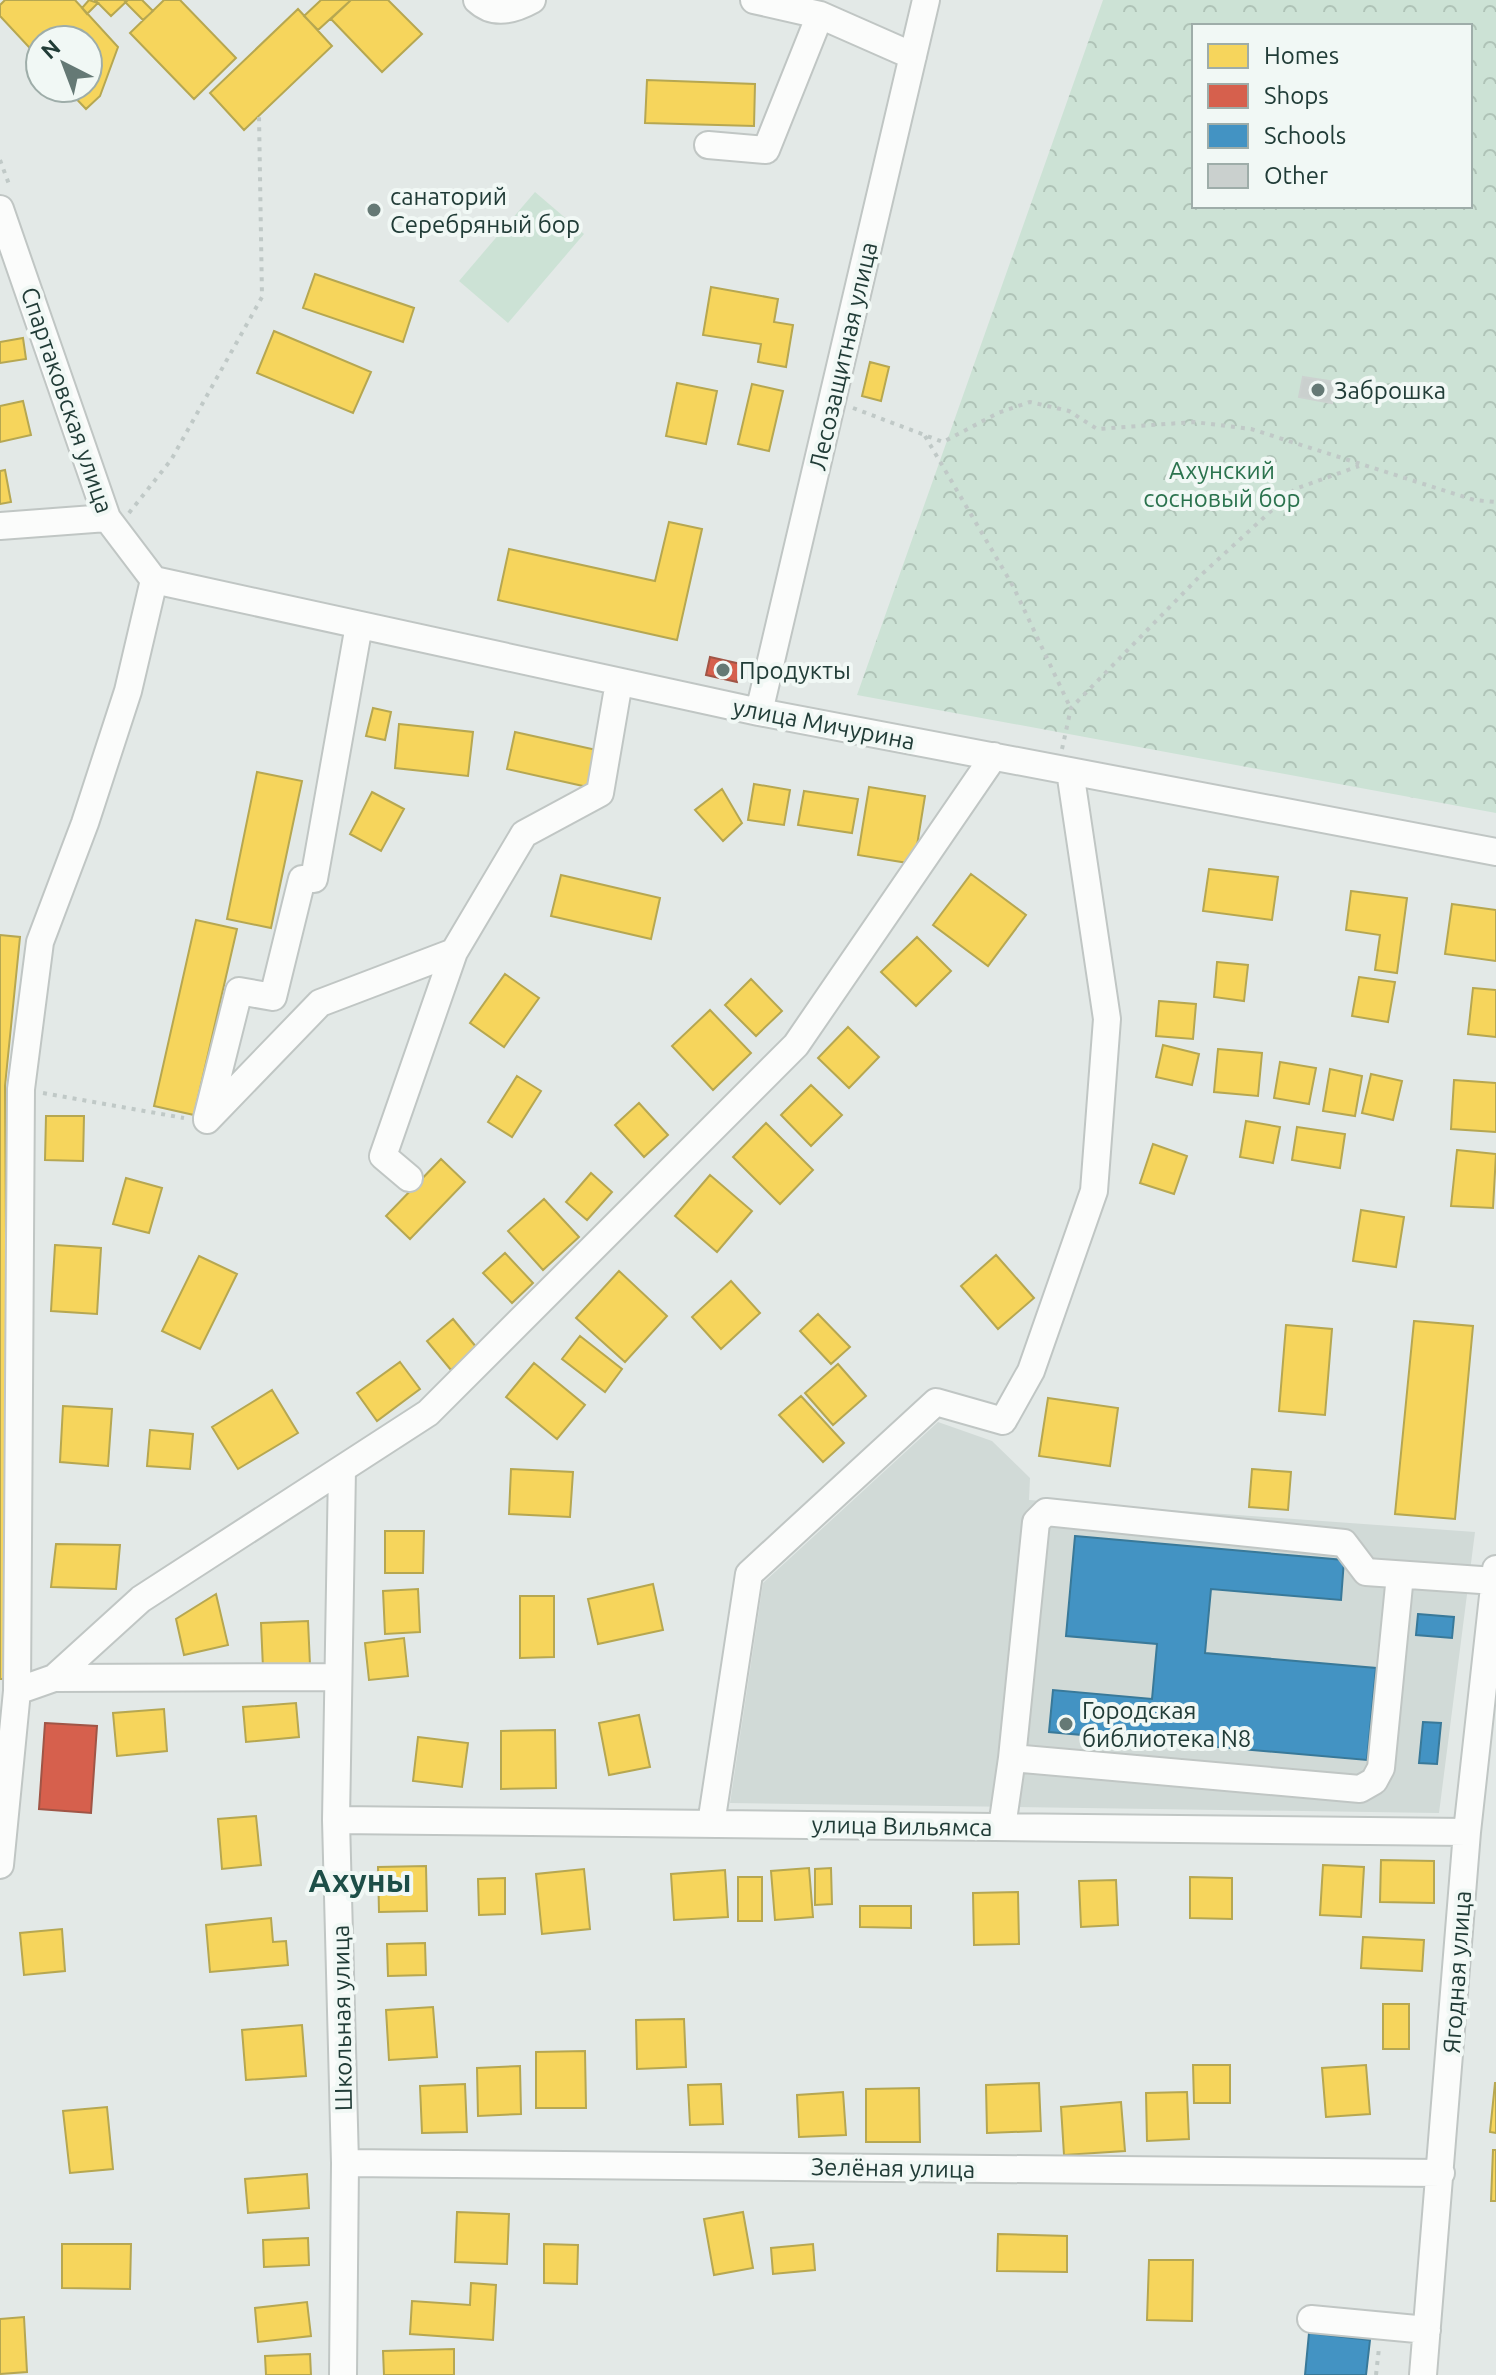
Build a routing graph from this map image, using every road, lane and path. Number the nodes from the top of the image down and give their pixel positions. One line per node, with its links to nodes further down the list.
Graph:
1 (477, 0): 2 (street)
2 (532, 0)
3 (754, 0): 5 (street)
4 (926, 0): 6 (street, Лесозащитная улица)
5 (820, 15): 6 (street); 8 (street)
6 (913, 56): 10 (street, Лесозащитная улица)
7 (259, 116): 14 (path)
8 (708, 145)
9 (0, 209): 14 (street, Спартаковская улица)
10 (832, 400): 11 (path); 20 (street, Лесозащитная улица)
11 (924, 435): 12 (path); 19 (path)
12 (1361, 466): 13 (path); 19 (path)
13 (1496, 502)
14 (116, 518): 15 (street); 16 (street, Спартаковская улица)
15 (0, 526)
16 (154, 580): 17 (street, улица Мичурина); 27 (street)
17 (359, 625): 18 (street, улица Мичурина); 25 (street)
18 (619, 682): 20 (street, улица Мичурина); 24 (street)
19 (1071, 708): 22 (path)
20 (759, 712): 21 (street, улица Мичурина)
21 (994, 756): 22 (street, улица Мичурина); 30 (street)
22 (1064, 770): 23 (street, улица Мичурина); 38 (street)
23 (1496, 852)
24 (454, 952): 26 (street); 29 (street)
25 (273, 997): 26 (street); 28 (street)
26 (308, 1015): 28 (street)
27 (21, 1089): 28 (path); 35 (street)
28 (207, 1120)
29 (409, 1178)
30 (342, 1469): 33 (street, Школьная улица); 34 (street)
31 (1400, 1575): 32 (street); 36 (street); 36 (street)
32 (1495, 1575): 40 (street, Ягодная улица)
33 (337, 1677): 34 (street); 37 (street, Школьная улица)
34 (54, 1678): 35 (street)
35 (17, 1691): 41 (street)
36 (1012, 1758): 39 (street)
37 (336, 1820): 38 (street, улица Вильямса); 42 (street, Школьная улица)
38 (711, 1824): 39 (street, улица Вильямса)
39 (1002, 1827): 40 (street, улица Вильямса)
40 (1467, 1832): 43 (street, Ягодная улица)
41 (0, 1865)
42 (345, 2163): 43 (street, Зелёная улица); 46 (street, Школьная улица)
43 (1441, 2173): 45 (street, Ягодная улица)
44 (1311, 2319): 45 (street)
45 (1427, 2330): 47 (street, Ягодная улица)
46 (343, 2375)
47 (1423, 2375)

